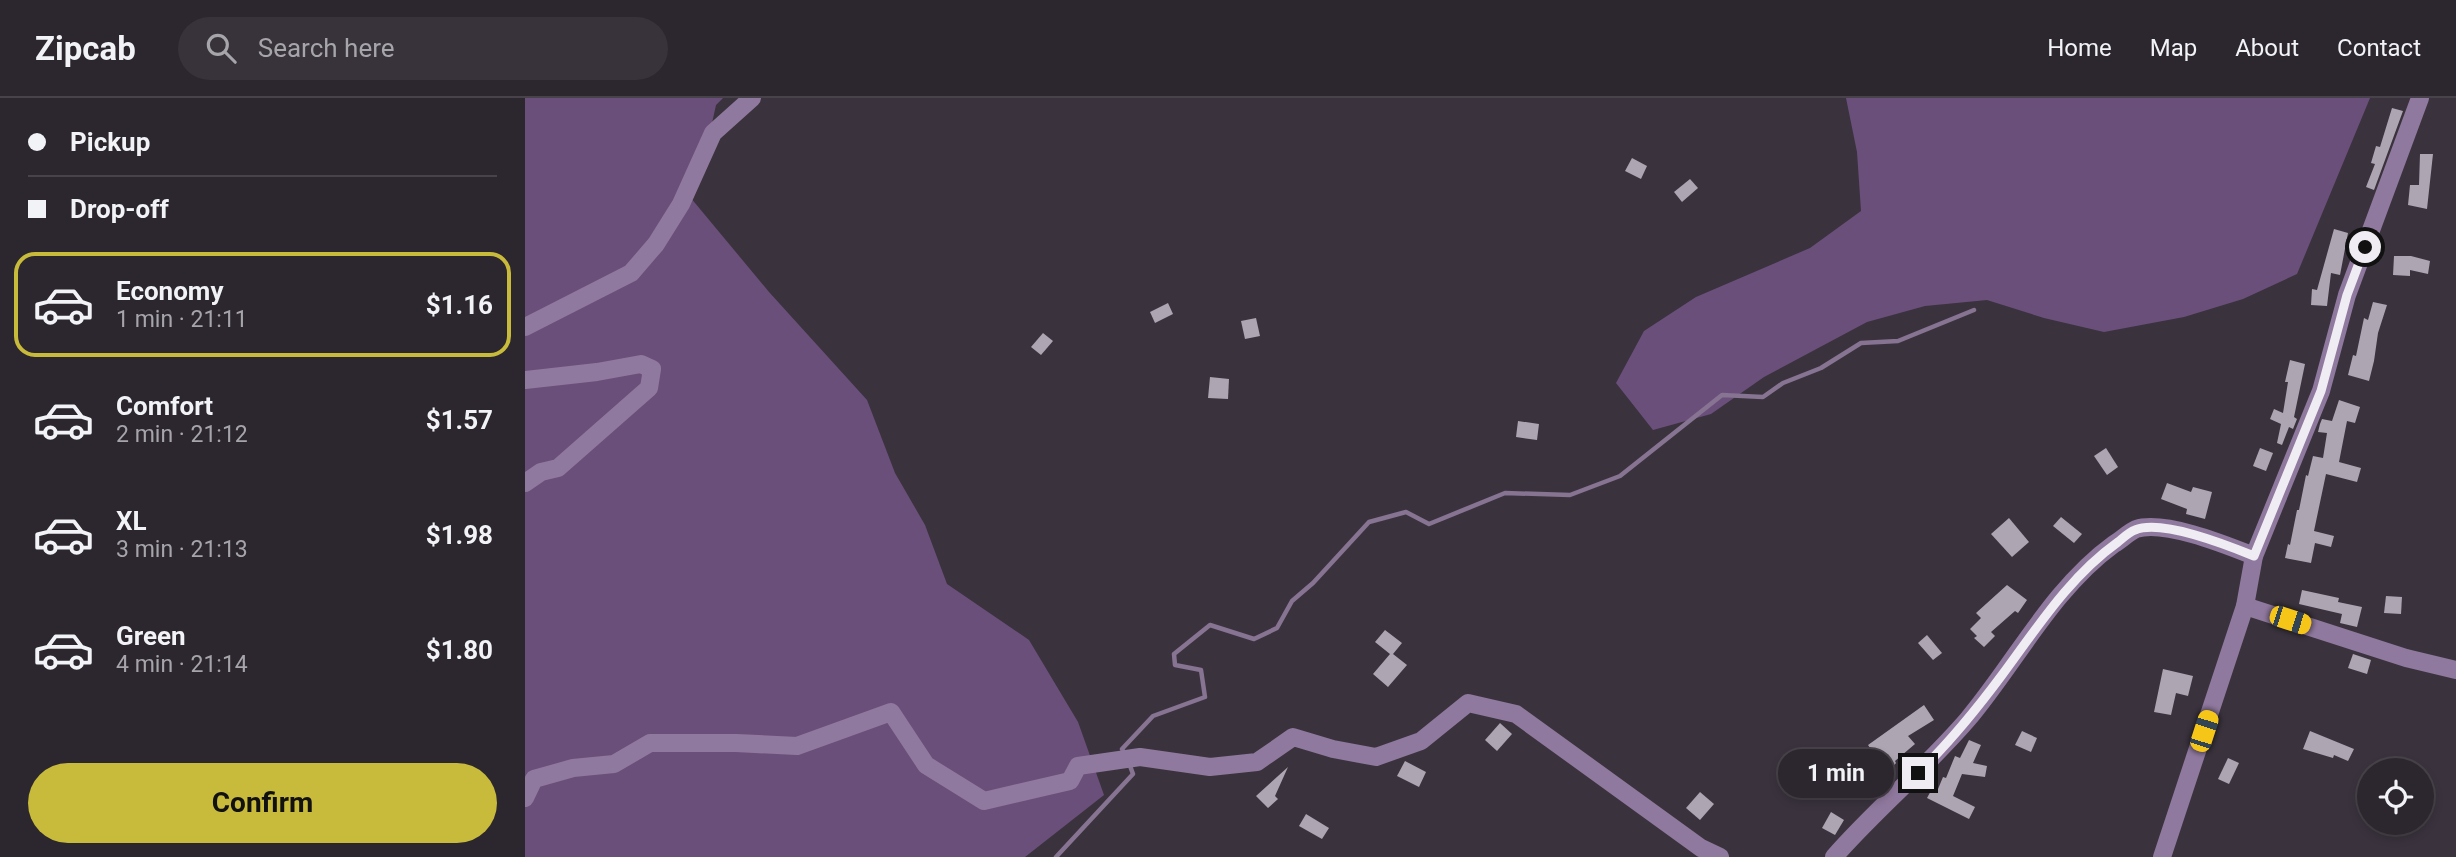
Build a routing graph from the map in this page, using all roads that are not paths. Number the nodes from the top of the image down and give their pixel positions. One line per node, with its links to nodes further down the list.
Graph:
1 (752, 98): 3 (street)
2 (2420, 98): 6 (street)
3 (525, 327)
4 (525, 380): 5 (street)
5 (525, 483)
6 (2254, 556): 7 (street); 11 (street)
7 (2245, 606): 8 (street); 12 (street)
8 (2456, 670)
9 (525, 798): 10 (street)
10 (1720, 857)
11 (1834, 857)
12 (2162, 857)

